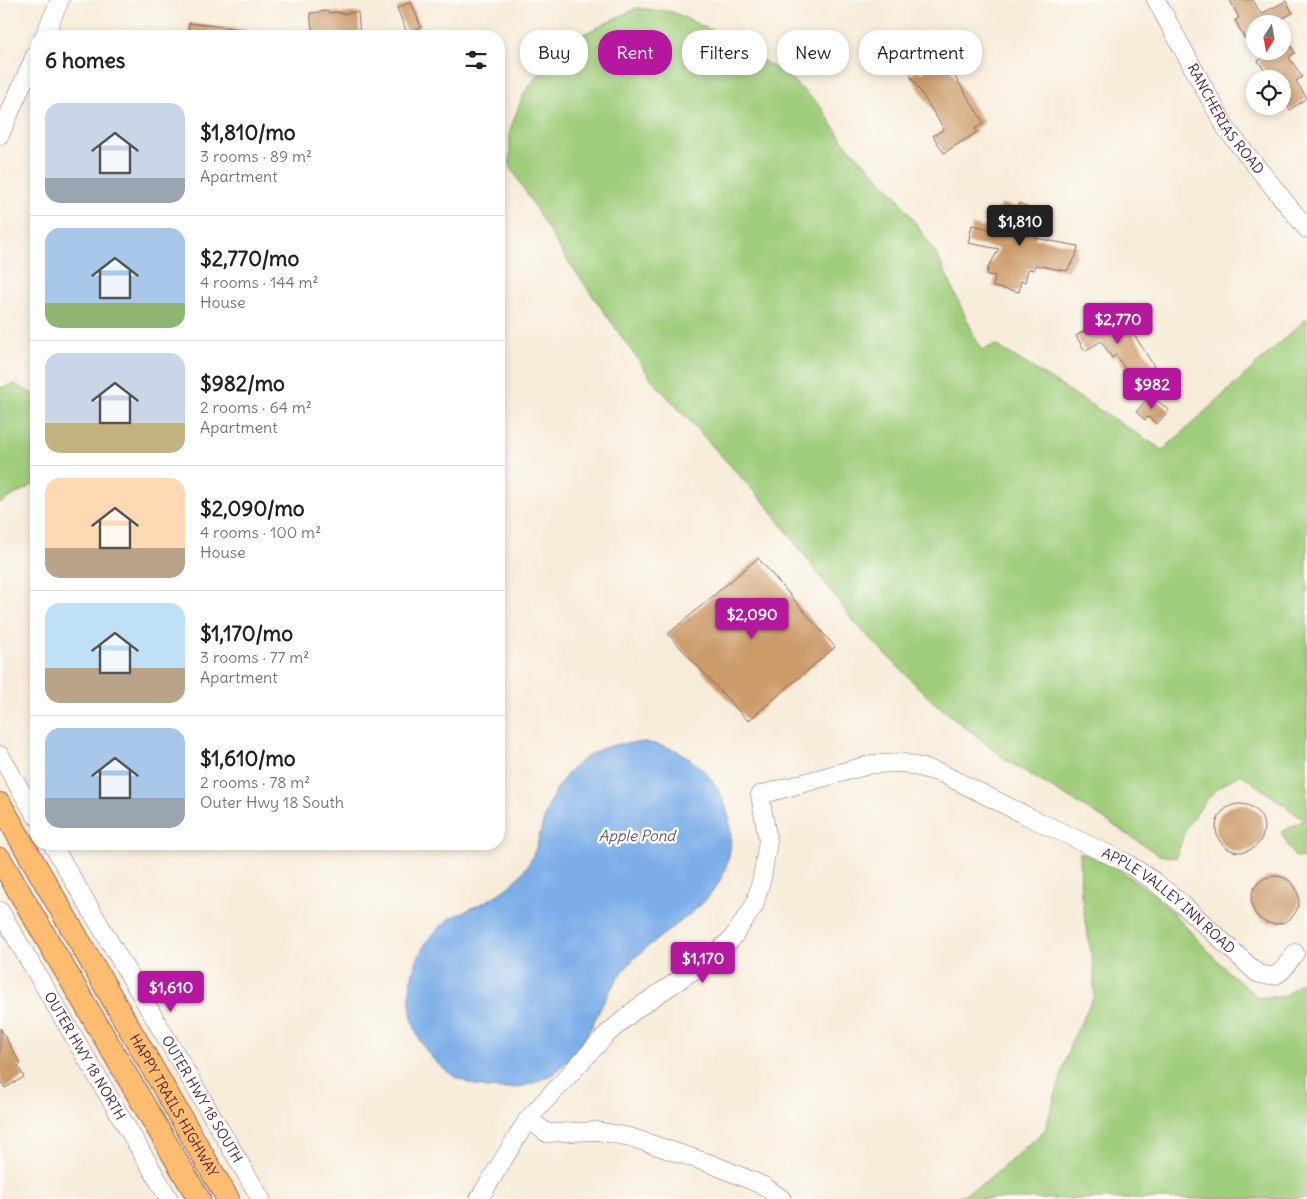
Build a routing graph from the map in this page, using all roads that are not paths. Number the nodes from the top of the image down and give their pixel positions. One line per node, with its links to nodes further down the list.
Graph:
1 (60, 0): 3 (street)
2 (1156, 0): 6 (street, RANCHERIAS ROAD)
3 (47, 30)
4 (30, 66): 5 (street)
5 (0, 134)
6 (1307, 228)
7 (0, 755): 9 (street)
8 (0, 804): 17 (main road, HAPPY TRAILS HIGHWAY)
9 (30, 806)
10 (56, 850): 18 (street, OUTER HWY 18 SOUTH)
11 (0, 859): 16 (main road, HAPPY TRAILS HIGHWAY)
12 (0, 911): 15 (street, OUTER HWY 18 NORTH)
13 (1295, 953): 14 (street, APPLE VALLEY INN ROAD)
14 (528, 1119): 19 (street); 20 (street)
15 (169, 1199)
16 (199, 1199)
17 (228, 1199)
18 (261, 1199)
19 (479, 1199)
20 (782, 1199)

